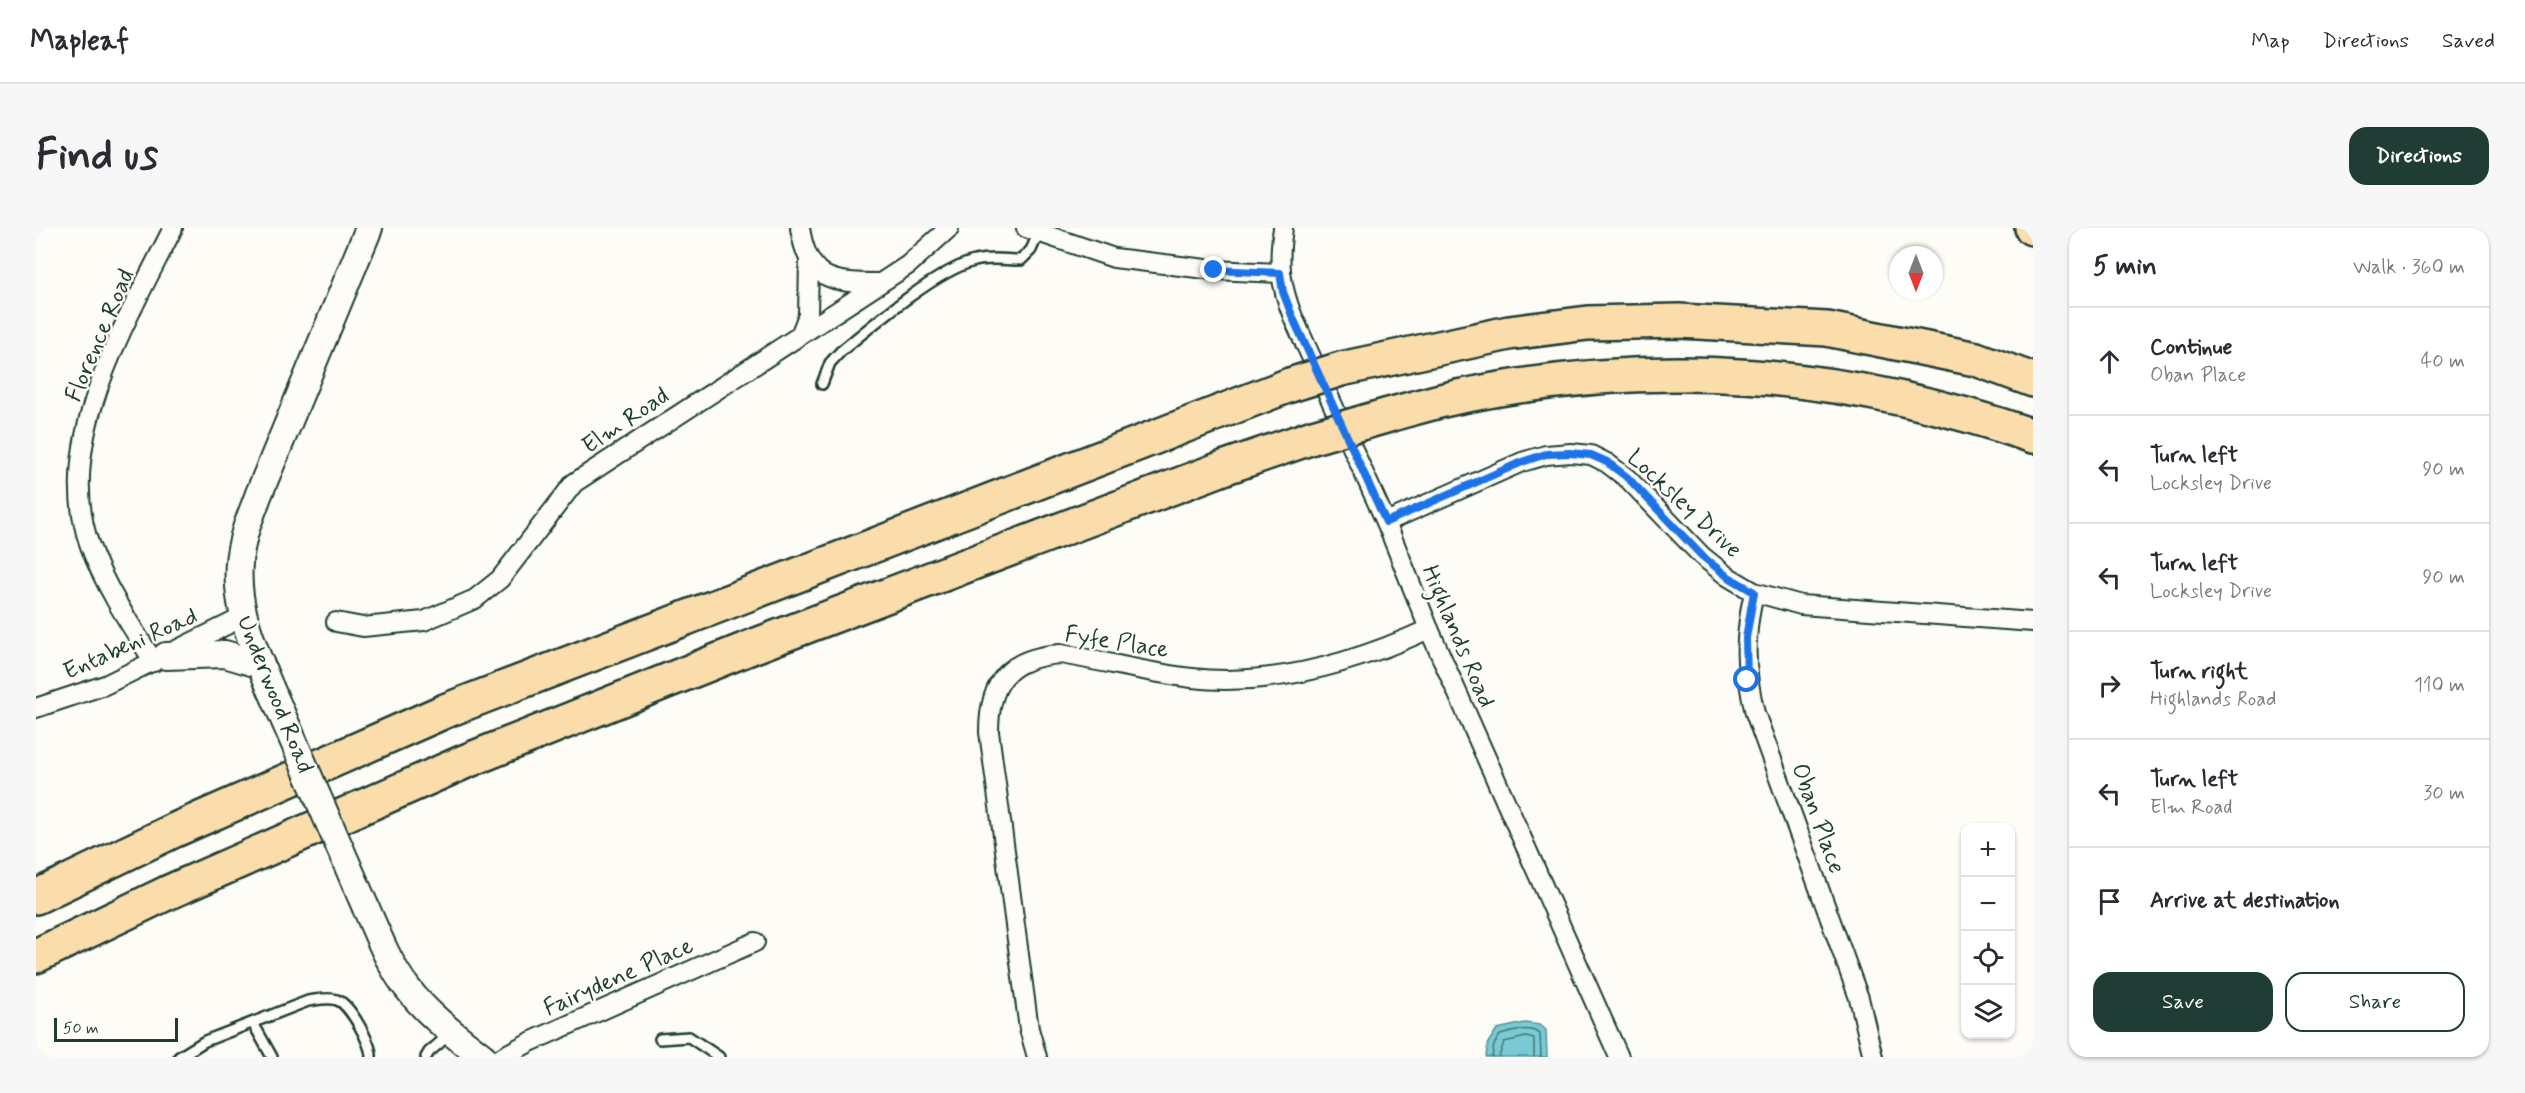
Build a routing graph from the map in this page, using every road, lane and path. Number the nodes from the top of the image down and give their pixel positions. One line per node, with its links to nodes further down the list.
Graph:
1 (173, 228): 20 (street, Florence Road)
2 (369, 228): 16 (main road, Underwood Road)
3 (800, 228): 7 (street)
4 (949, 228): 9 (street, Elm Road)
5 (1283, 228): 8 (street, Highlands Road)
6 (1033, 230): 8 (street); 12 (lane)
7 (809, 260): 9 (street); 10 (street)
8 (1280, 273): 14 (street, Highlands Road)
9 (878, 283): 10 (street, Elm Road)
10 (801, 333): 17 (street, Elm Road)
11 (2033, 380): 23 (highway, bridge)
12 (822, 384)
13 (2033, 436): 25 (highway, bridge)
14 (1386, 522): 15 (street, Locksley Drive); 19 (street, Highlands Road)
15 (1754, 592): 18 (street, Locksley Drive); 38 (street, Oban Place)
16 (243, 617): 20 (street, Entabeni Road); 21 (main road, Underwood Road)
17 (336, 622)
18 (2033, 622)
19 (1429, 629): 36 (street, Fyfe Place); 37 (street, Highlands Road)
20 (160, 659): 21 (main road); 22 (street, Entabeni Road)
21 (265, 676): 27 (main road, Underwood Road, bridge)
22 (36, 708)
23 (36, 897)
24 (755, 942): 34 (street, Fairydene Place)
25 (36, 956)
26 (253, 1023): 29 (lane); 30 (lane); 31 (lane)
27 (452, 1032): 32 (lane); 33 (main road, Underwood Road)
28 (660, 1039): 35 (lane)
29 (178, 1057)
30 (272, 1057)
31 (371, 1057)
32 (426, 1057)
33 (483, 1057)
34 (502, 1057)
35 (719, 1057)
36 (1037, 1057)
37 (1619, 1057)
38 (1873, 1057)

